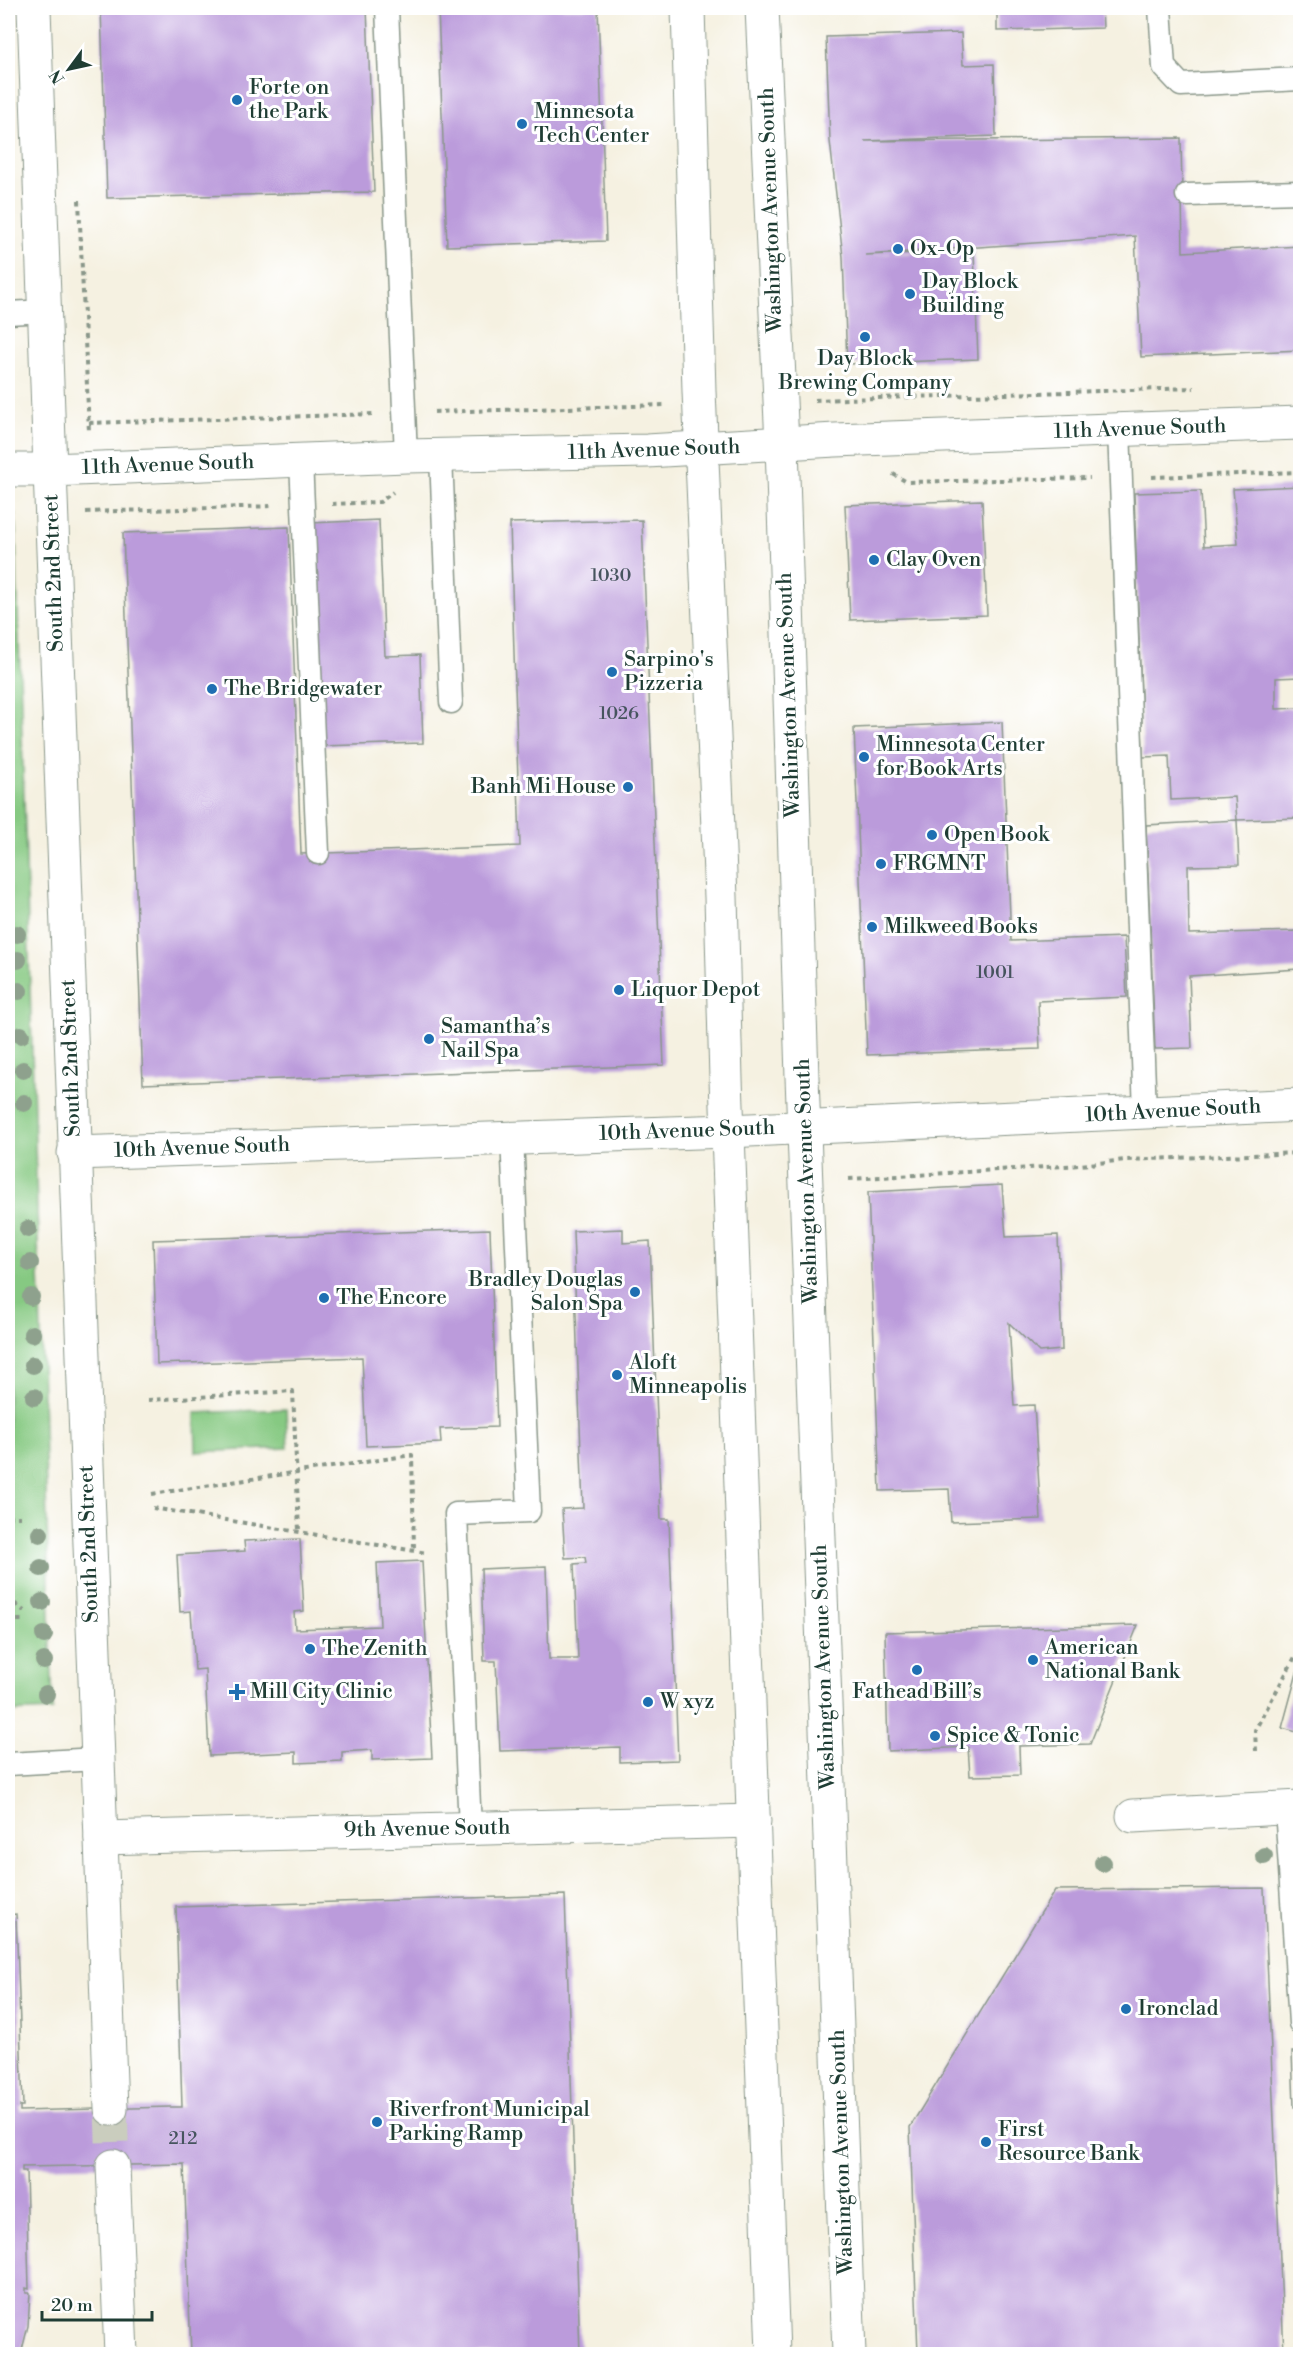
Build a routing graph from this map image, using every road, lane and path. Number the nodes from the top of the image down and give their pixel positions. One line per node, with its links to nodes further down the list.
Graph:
1 (34, 8): 10 (street, South 2nd Street)
2 (387, 8): 15 (lane)
3 (688, 8): 14 (street)
4 (762, 8): 13 (street, Washington Avenue South)
5 (1160, 8): 6 (lane)
6 (1300, 79)
7 (1300, 192): 8 (lane)
8 (1187, 195)
9 (79, 198): 15 (path)
10 (46, 311): 11 (lane); 24 (street, South 2nd Street)
11 (8, 313)
12 (1205, 388): 13 (path)
13 (779, 401): 18 (street, Washington Avenue South)
14 (700, 404): 15 (path); 19 (street)
15 (404, 413): 20 (lane)
16 (1300, 423): 17 (street, 11th Avenue South)
17 (1119, 429): 18 (street, 11th Avenue South); 27 (lane)
18 (782, 444): 19 (street, 11th Avenue South); 32 (street, Washington Avenue South)
19 (702, 449): 21 (street, 11th Avenue South); 33 (street)
20 (406, 456): 21 (street, 11th Avenue South); 22 (street, 11th Avenue South)
21 (441, 456): 28 (lane)
22 (301, 460): 24 (street, 11th Avenue South); 29 (lane)
23 (8, 470): 24 (street, 11th Avenue South)
24 (50, 470): 35 (street, South 2nd Street)
25 (886, 470): 27 (path)
26 (1300, 472): 27 (path)
27 (1121, 478): 31 (lane)
28 (451, 702)
29 (318, 853)
30 (1300, 1105): 31 (street, 10th Avenue South)
31 (1145, 1112): 32 (street, 10th Avenue South)
32 (805, 1127): 33 (street, 10th Avenue South); 68 (street, Washington Avenue South)
33 (728, 1131): 34 (street, 10th Avenue South); 60 (street)
34 (512, 1137): 35 (street, 10th Avenue South); 48 (lane)
35 (74, 1153): 56 (street, South 2nd Street)
36 (1300, 1153): 37 (path)
37 (849, 1179)
38 (148, 1400): 41 (path)
39 (8, 1415): 40 (path)
40 (16, 1415)
41 (296, 1473): 42 (path); 46 (path); 47 (path)
42 (152, 1494)
43 (153, 1508): 46 (path)
44 (8, 1517): 45 (path)
45 (20, 1517)
46 (299, 1531): 47 (path)
47 (414, 1550): 48 (path)
48 (458, 1560): 61 (lane)
49 (8, 1598): 50 (path)
50 (24, 1611)
51 (8, 1620): 52 (path)
52 (25, 1620)
53 (1300, 1648): 54 (path)
54 (1299, 1655): 55 (path)
55 (1256, 1751)
56 (98, 1759): 57 (lane); 62 (street, South 2nd Street)
57 (8, 1764)
58 (1293, 1807): 59 (street); 63 (lane)
59 (1133, 1816)
60 (754, 1821): 61 (street, 9th Avenue South); 67 (street)
61 (470, 1828): 62 (street, 9th Avenue South)
62 (101, 1838): 64 (street, South 2nd Street)
63 (1300, 2023)
64 (111, 2109)
65 (113, 2166): 66 (street)
66 (121, 2355)
67 (773, 2355)
68 (849, 2355)

